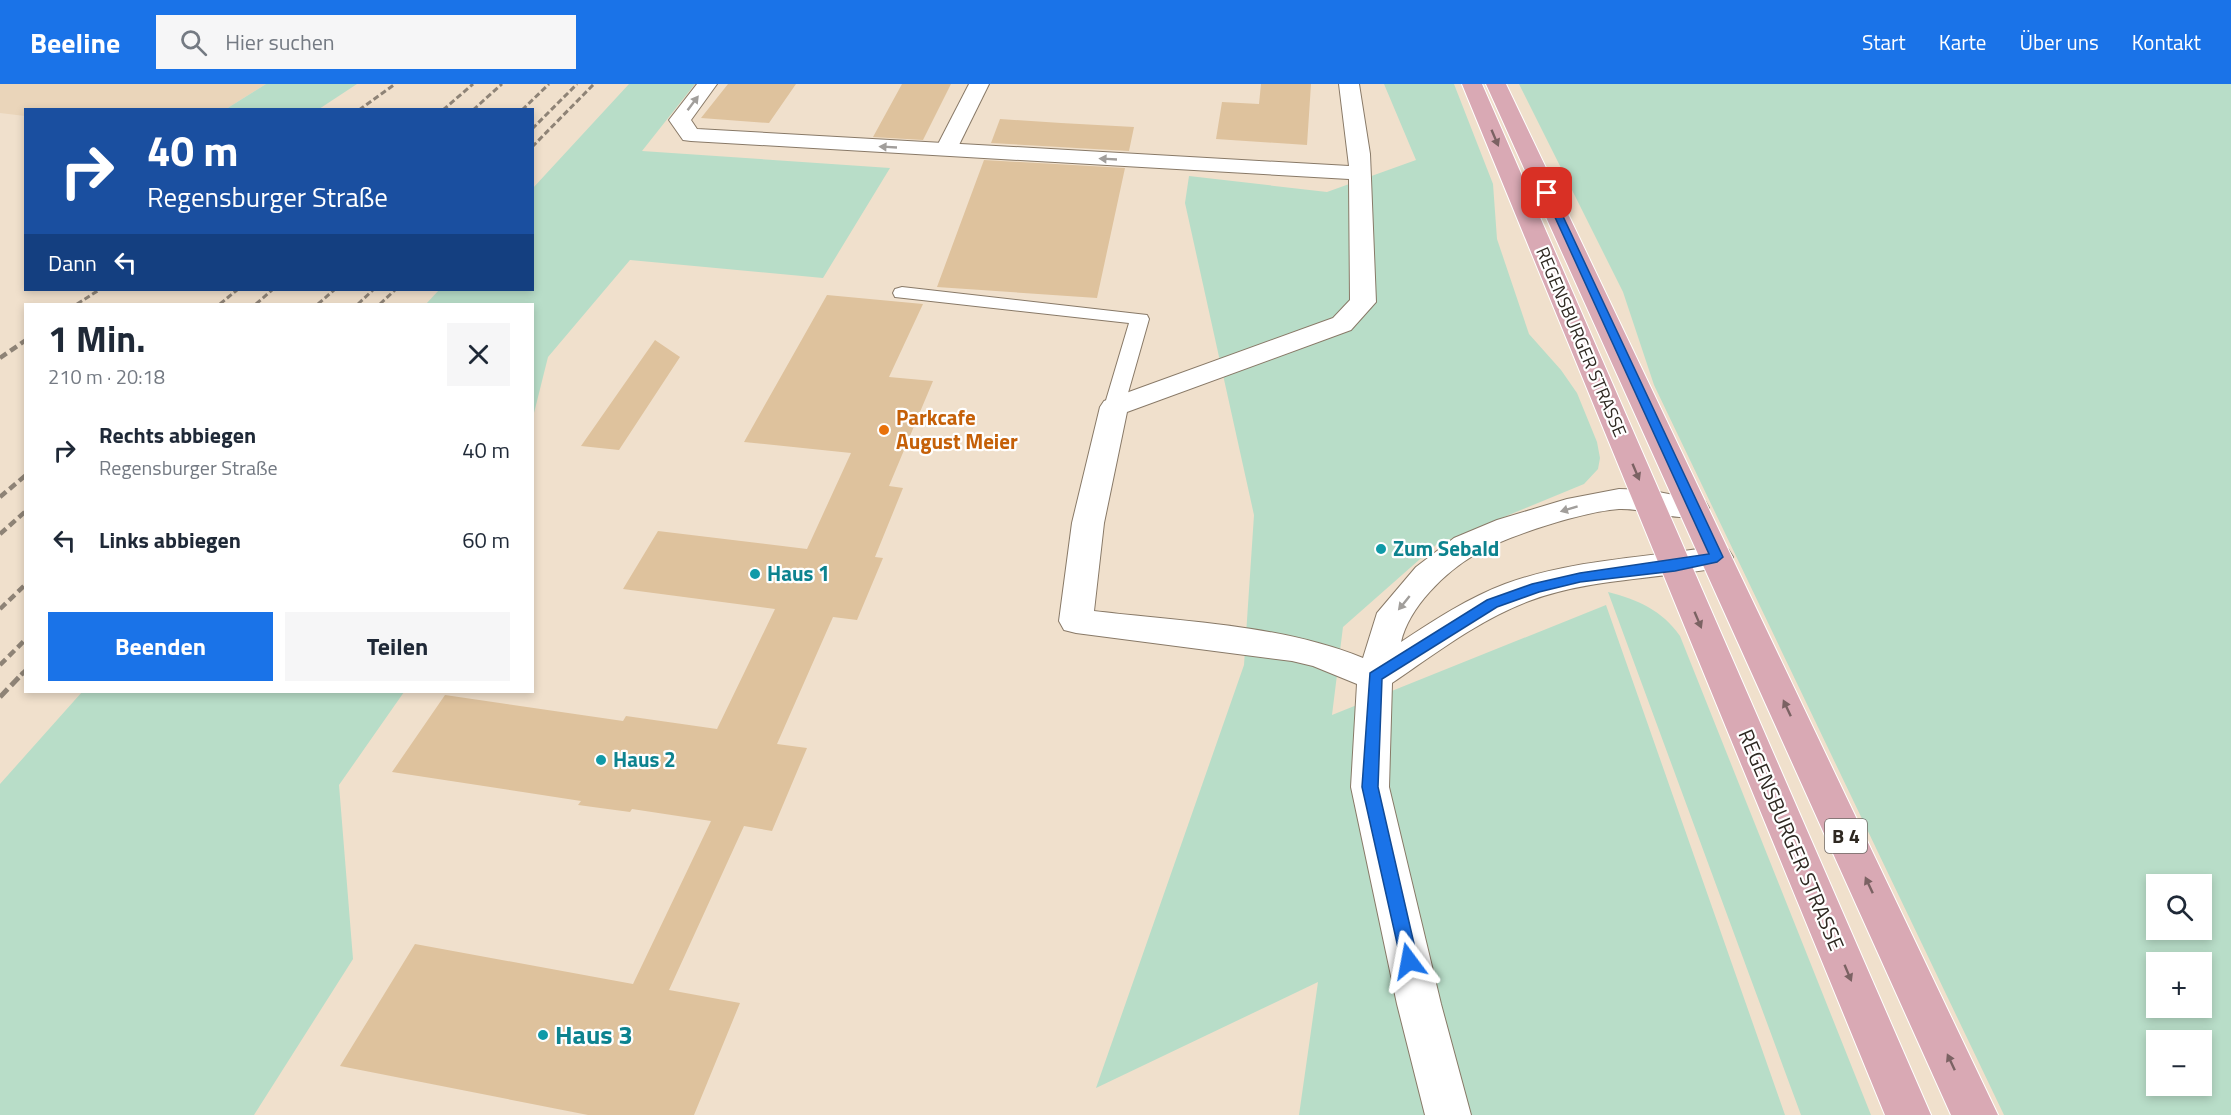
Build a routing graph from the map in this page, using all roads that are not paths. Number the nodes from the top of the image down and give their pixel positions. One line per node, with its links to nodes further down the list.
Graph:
1 (707, 84): 6 (street, one-way to 1)
2 (979, 84): 6 (street)
3 (1349, 84): 7 (street)
4 (1472, 84): 10 (main road, REGENSBURGER STRASSE / B 4, one-way to 10)
5 (1496, 84): 11 (main road, B 4)
6 (946, 150): 7 (street, one-way to 6)
7 (1360, 173): 9 (street)
8 (902, 294): 9 (lane)
9 (1114, 407): 14 (street)
10 (1648, 500): 11 (street); 13 (main road, REGENSBURGER STRASSE / B 4); 14 (street, one-way to 14)
11 (1694, 508): 12 (main road, B 4)
12 (1717, 557): 13 (street); 17 (main road, B 4, one-way to 12)
13 (1675, 566): 14 (street); 16 (main road, REGENSBURGER STRASSE / B 4, one-way to 16)
14 (1375, 676): 15 (street)
15 (1448, 1115)
16 (1908, 1115)
17 (1975, 1115)

